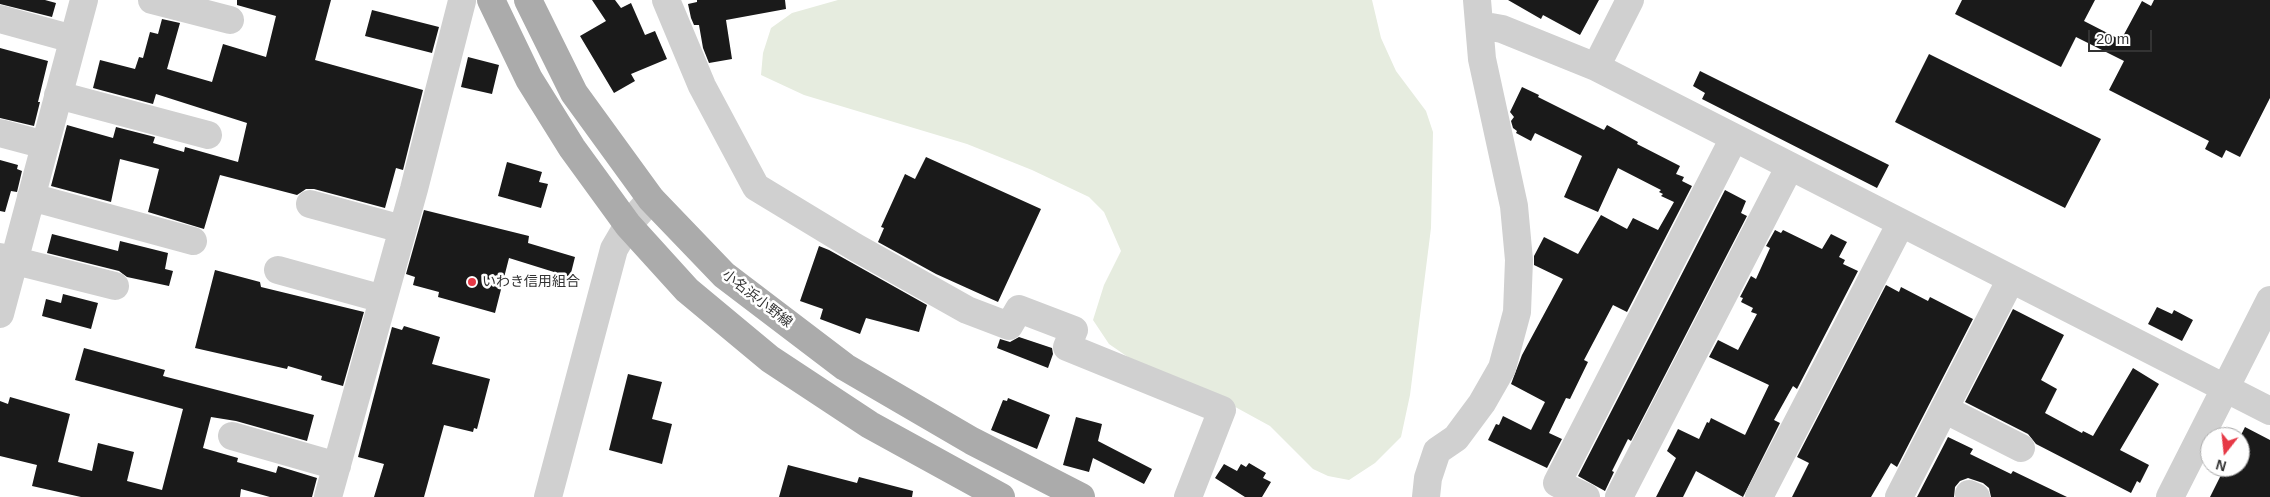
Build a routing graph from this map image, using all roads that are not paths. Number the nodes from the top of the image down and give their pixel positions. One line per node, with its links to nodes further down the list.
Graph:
1 (84, 0): 11 (street)
2 (152, 0): 10 (street)
3 (491, 0): 23 (main road)
4 (528, 0): 20 (main road, 小名浜小野線)
5 (666, 0): 43 (street)
6 (1630, 0): 12 (street)
7 (462, 1): 24 (street)
8 (1478, 13): 12 (street); 44 (street)
9 (0, 19): 11 (street)
10 (230, 20)
11 (73, 39): 13 (street)
12 (1596, 67): 16 (street)
13 (58, 95): 15 (street); 17 (street)
14 (0, 133): 17 (street)
15 (208, 135)
16 (1734, 138): 18 (street); 45 (street)
17 (45, 145): 19 (street)
18 (1790, 166): 22 (street); 46 (street)
19 (31, 197): 25 (street); 26 (street)
20 (651, 199): 23 (street); 42 (main road, 小名浜小野線)
21 (310, 204): 24 (street)
22 (1902, 223): 28 (street); 47 (street)
23 (628, 225): 40 (street); 41 (main road)
24 (402, 229): 30 (street)
25 (193, 241)
26 (7, 258): 29 (street); 32 (street)
27 (278, 270): 30 (street)
28 (2011, 279): 33 (street); 34 (street)
29 (115, 286)
30 (383, 299): 38 (street)
31 (2270, 300): 33 (street)
32 (0, 314)
33 (2226, 388): 35 (street); 49 (street)
34 (1944, 409): 37 (street); 48 (street)
35 (2270, 411)
36 (232, 436): 38 (street)
37 (2021, 448)
38 (337, 466): 39 (street)
39 (328, 497)
40 (548, 497)
41 (1000, 497)
42 (1081, 497)
43 (1188, 497)
44 (1426, 497)
45 (1586, 497)
46 (1619, 497)
47 (1759, 497)
48 (1899, 497)
49 (2170, 497)

